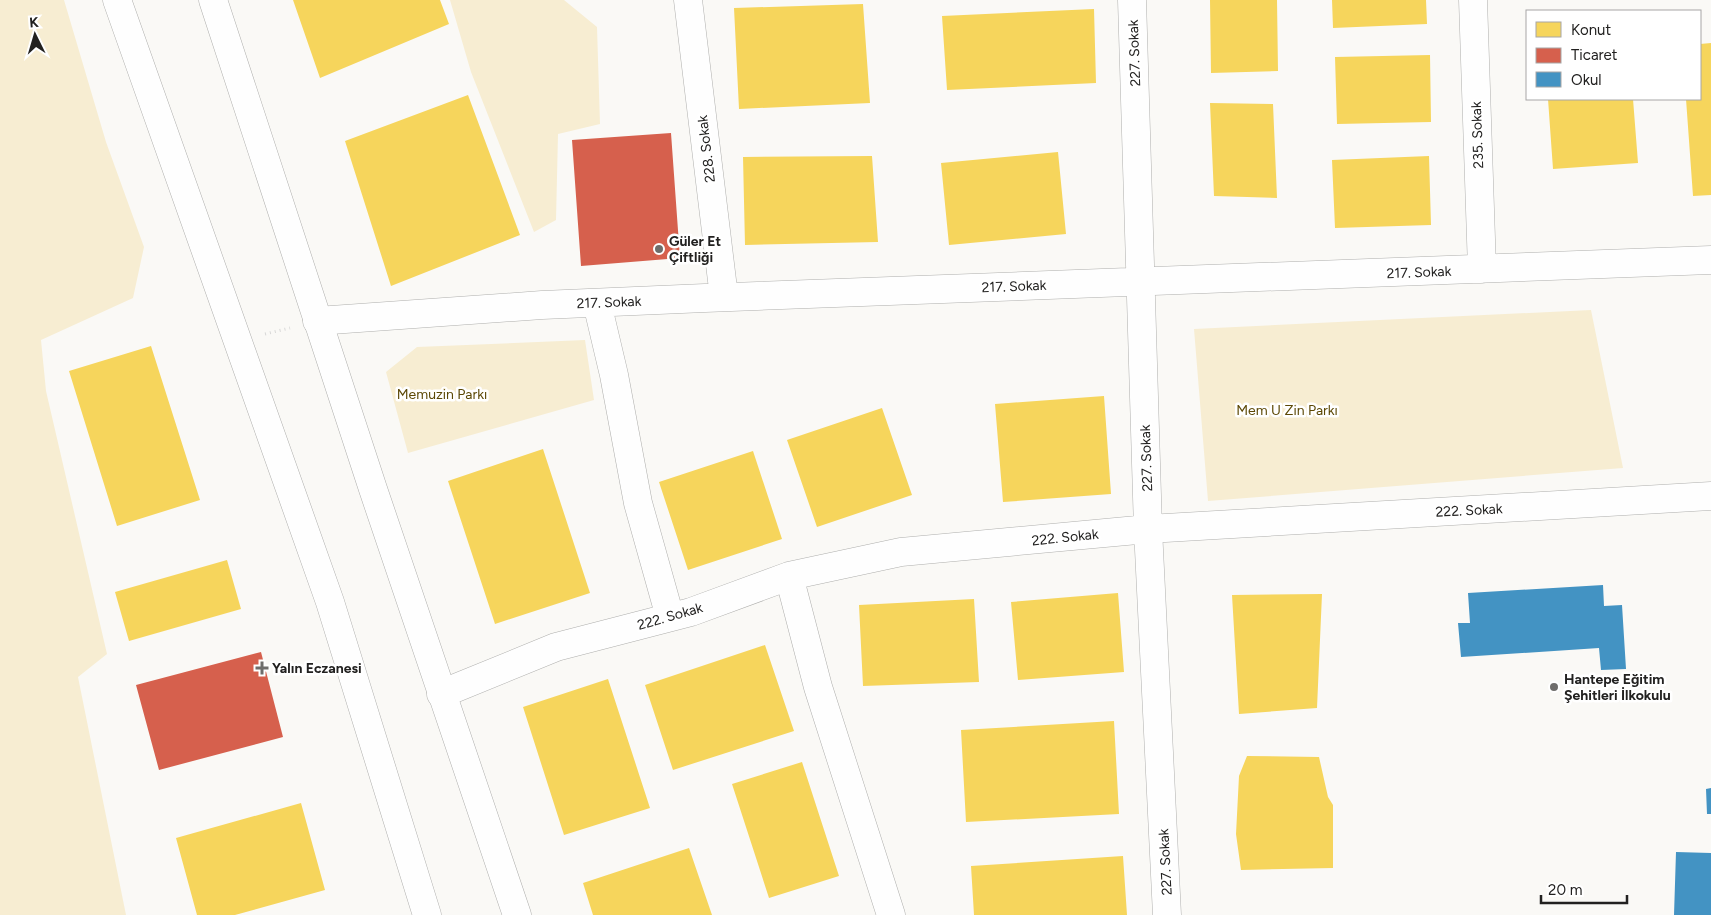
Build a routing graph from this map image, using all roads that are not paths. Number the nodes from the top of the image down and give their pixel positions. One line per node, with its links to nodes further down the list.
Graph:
1 (117, 0): 17 (main road)
2 (213, 0): 11 (main road)
3 (688, 0): 9 (main road, 228. Sokak)
4 (1132, 0): 8 (main road, 227. Sokak)
5 (1473, 0): 7 (main road, 235. Sokak)
6 (1711, 260): 7 (main road, 217. Sokak)
7 (1482, 269): 8 (main road, 217. Sokak)
8 (1142, 281): 9 (main road, 217. Sokak); 13 (main road, 227. Sokak)
9 (724, 297): 10 (main road, 217. Sokak)
10 (597, 303): 11 (main road, 217. Sokak); 15 (main road)
11 (318, 320): 16 (main road)
12 (1711, 496): 13 (main road, 222. Sokak)
13 (1148, 529): 14 (main road, 222. Sokak); 20 (main road, 227. Sokak)
14 (789, 576): 15 (main road, 222. Sokak); 19 (main road)
15 (670, 617): 16 (main road, 222. Sokak)
16 (441, 694): 18 (main road)
17 (427, 915)
18 (516, 915)
19 (891, 915)
20 (1167, 915)

